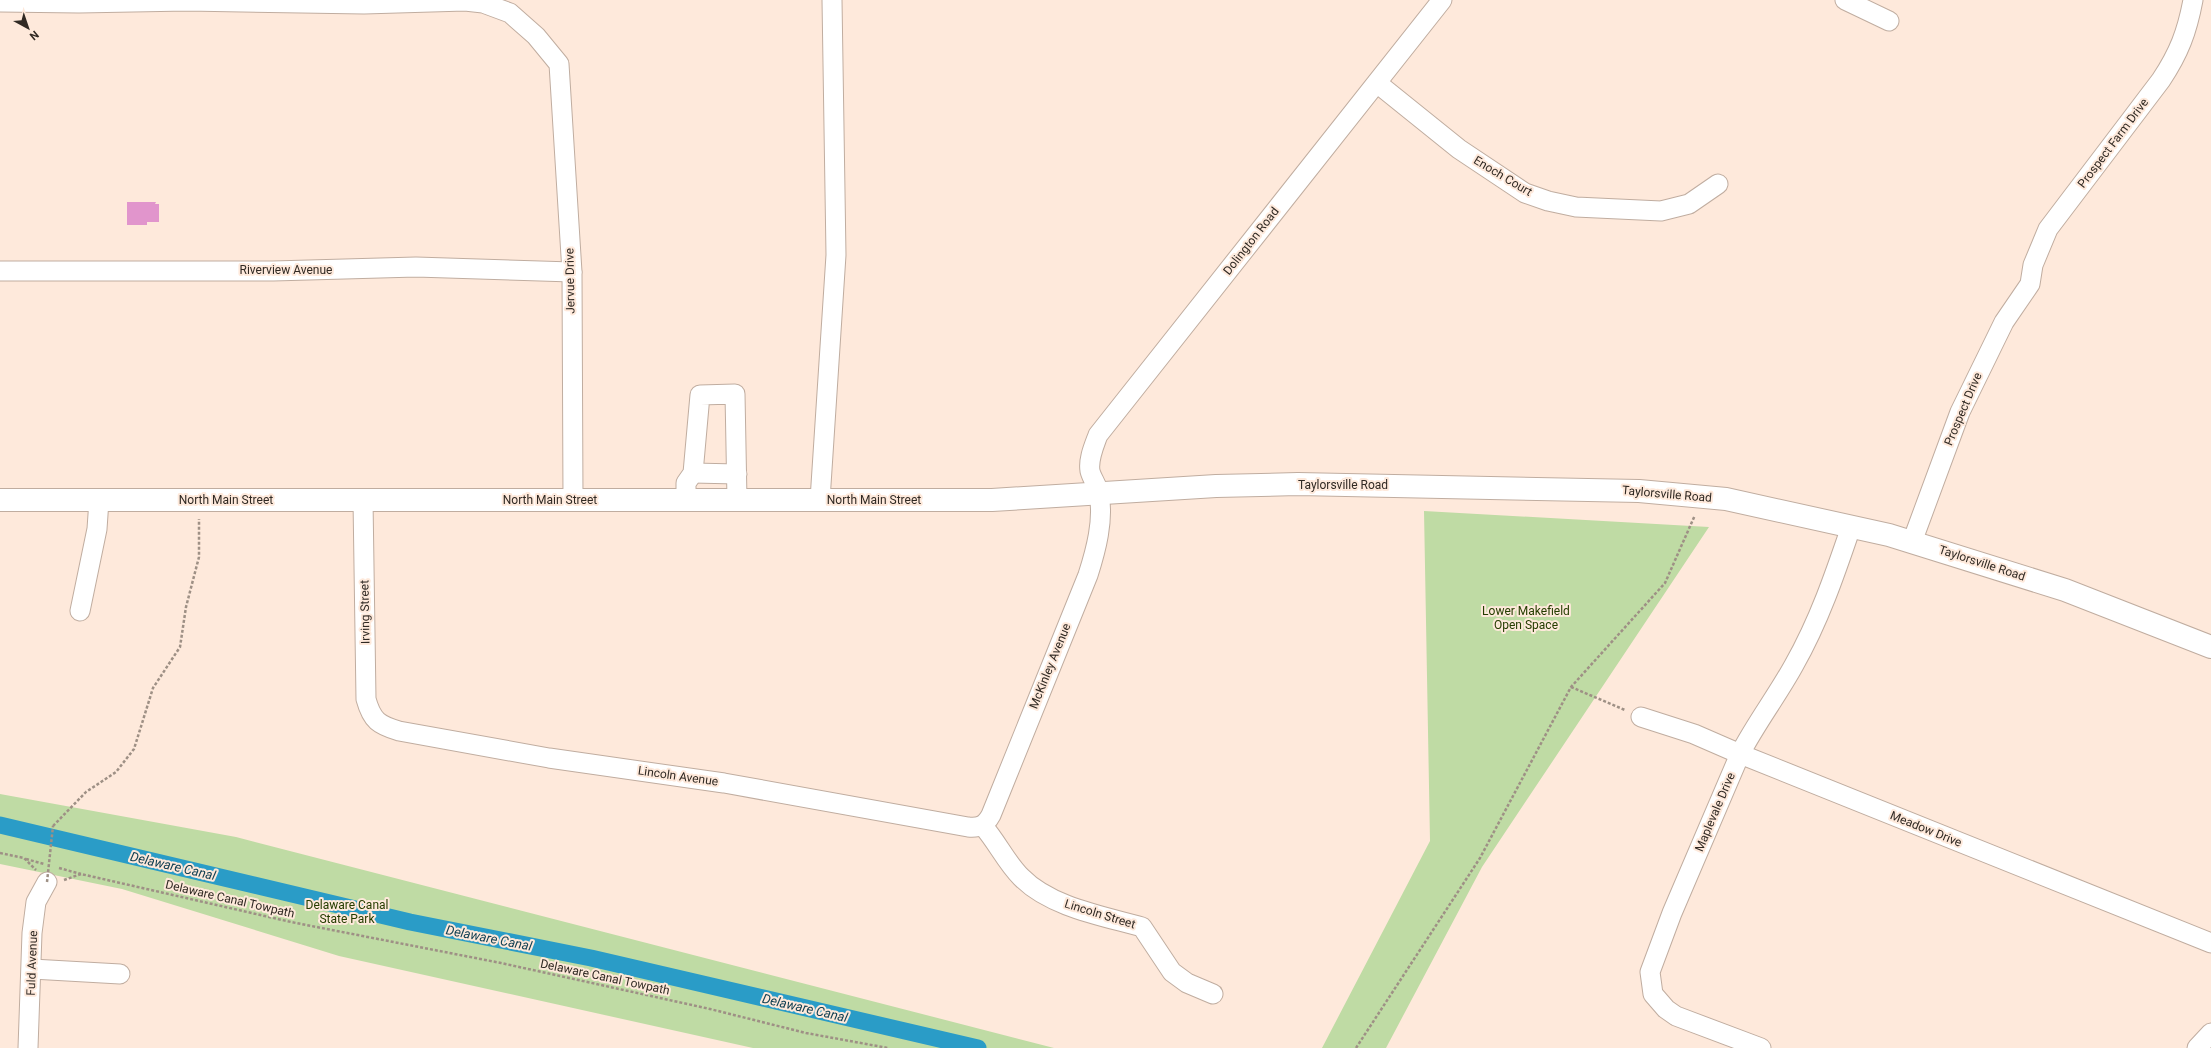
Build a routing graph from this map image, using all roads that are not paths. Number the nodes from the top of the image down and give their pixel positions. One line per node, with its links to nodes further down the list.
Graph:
1 (832, 0): 21 (street)
2 (1442, 0): 7 (street, Dolington Road)
3 (1845, 0): 6 (street)
4 (2193, 0): 11 (street, Prospect Farm Drive)
5 (0, 2): 10 (street, Jervue Drive)
6 (1889, 21)
7 (1376, 83): 8 (street, Enoch Court); 14 (street, Dolington Road)
8 (1718, 184)
9 (0, 271): 10 (street, Riverview Avenue)
10 (572, 272): 19 (street, Jervue Drive)
11 (2030, 284): 23 (street, Prospect Drive)
12 (693, 473): 13 (street); 13 (street); 15 (street)
13 (737, 474): 20 (street)
14 (1099, 493): 21 (main road, North Main Street); 22 (main road, Taylorsville Road); 29 (street, McKinley Avenue)
15 (686, 499): 19 (main road, North Main Street); 20 (main road, North Main Street)
16 (0, 500): 17 (main road, North Main Street)
17 (99, 500): 18 (main road, North Main Street); 24 (street)
18 (363, 500): 19 (main road, North Main Street); 27 (street, Irving Street)
19 (573, 500)
20 (737, 500): 21 (main road, North Main Street)
21 (820, 500)
22 (1851, 527): 23 (main road, Taylorsville Road); 28 (street, Maplevale Drive)
23 (1912, 542): 25 (main road, Taylorsville Road)
24 (80, 612)
25 (2211, 647)
26 (1641, 717): 28 (street, Meadow Drive)
27 (376, 720): 29 (street, Lincoln Avenue)
28 (1740, 754): 31 (street, Meadow Drive); 37 (street, Maplevale Drive)
29 (986, 829): 34 (street, Lincoln Street)
30 (49, 879): 32 (street, Fuld Avenue)
31 (2211, 943)
32 (32, 969): 33 (street); 36 (street, Fuld Avenue)
33 (120, 974)
34 (1212, 994)
35 (2211, 1032): 38 (street)
36 (28, 1048)
37 (1760, 1048)
38 (2197, 1048)

